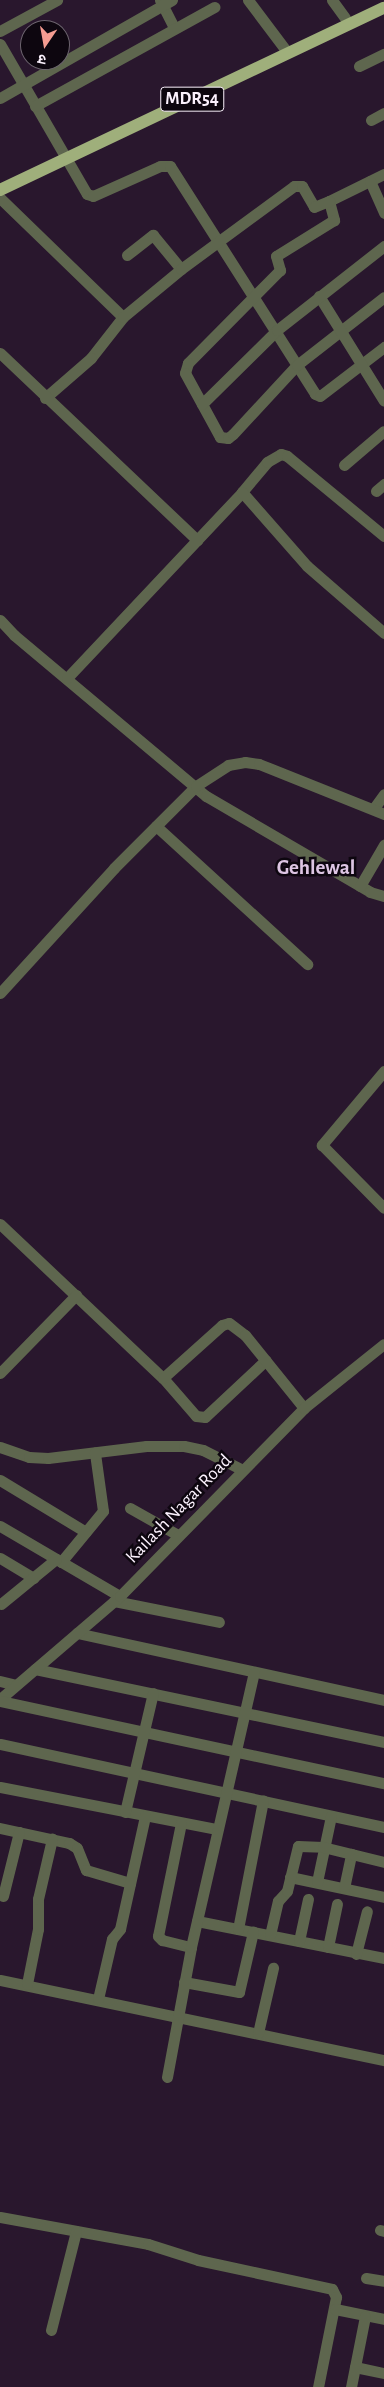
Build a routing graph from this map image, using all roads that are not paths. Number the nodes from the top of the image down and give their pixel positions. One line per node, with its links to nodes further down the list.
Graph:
1 (57, 0): 10 (street)
2 (248, 0): 12 (street)
3 (332, 0): 8 (street)
4 (383, 0): 8 (main road, MDR54)
5 (165, 2): 9 (street); 15 (street)
6 (214, 7): 9 (street)
7 (384, 8): 12 (main road, MDR54)
8 (345, 18): 12 (main road, MDR54)
9 (174, 28): 17 (street)
10 (0, 31)
11 (0, 44): 15 (street)
12 (286, 50): 20 (main road, MDR54)
13 (384, 54): 14 (street)
14 (359, 66)
15 (24, 86): 16 (street); 17 (street)
16 (0, 98)
17 (35, 106): 20 (street)
18 (384, 113): 19 (street)
19 (371, 120)
20 (63, 156): 23 (main road, MDR54); 24 (main road, MDR54); 28 (street)
21 (384, 174): 22 (street)
22 (370, 181): 26 (street); 27 (street)
23 (0, 182)
24 (0, 190)
25 (0, 198): 35 (street)
26 (329, 201): 28 (street); 32 (street)
27 (384, 213)
28 (218, 241): 31 (street); 32 (street)
29 (384, 246): 33 (street)
30 (127, 255): 31 (street)
31 (181, 269): 35 (street)
32 (255, 295): 36 (street); 44 (street)
33 (319, 296): 36 (street); 37 (street)
34 (384, 297): 37 (street)
35 (123, 317): 42 (street)
36 (277, 330): 40 (street); 44 (street)
37 (339, 332): 40 (street); 41 (street)
38 (384, 347): 41 (street)
39 (0, 354): 42 (street)
40 (297, 365): 41 (street); 44 (street)
41 (360, 366): 43 (street)
42 (45, 398): 49 (street)
43 (384, 401)
44 (202, 404)
45 (384, 431): 46 (street)
46 (344, 465)
47 (242, 492): 48 (street); 49 (street); 51 (street)
48 (384, 536)
49 (197, 540): 52 (street)
50 (0, 620): 52 (street)
51 (384, 633)
52 (67, 678): 53 (street)
53 (196, 786): 55 (street); 56 (street); 58 (street)
54 (384, 794): 55 (street)
55 (379, 811)
56 (156, 826): 60 (street); 61 (street)
57 (384, 846): 58 (street)
58 (360, 886): 59 (street)
59 (384, 896)
60 (307, 964)
61 (0, 993)
62 (383, 1074): 63 (street)
63 (384, 1208)
64 (0, 1224): 65 (street)
65 (76, 1295): 68 (street); 69 (street)
66 (384, 1344): 70 (street, Kailash Nagar Road)
67 (266, 1360): 69 (street); 69 (street); 70 (street)
68 (0, 1373)
69 (163, 1378)
70 (304, 1408): 73 (street, Kailash Nagar Road)
71 (0, 1447): 72 (street)
72 (95, 1453): 73 (street); 77 (street)
73 (241, 1468): 78 (street, Kailash Nagar Road)
74 (0, 1480): 77 (street)
75 (130, 1508): 78 (street)
76 (0, 1526): 80 (street)
77 (86, 1532): 80 (street)
78 (178, 1535): 82 (street, Kailash Nagar Road)
79 (0, 1558): 81 (street)
80 (59, 1561): 81 (street); 82 (street)
81 (33, 1578): 83 (street)
82 (117, 1599): 84 (street); 85 (street, Kailash Nagar Road)
83 (2, 1604)
84 (219, 1622)
85 (77, 1633): 86 (street, Kailash Nagar Road); 87 (street)
86 (35, 1669): 89 (street, Kailash Nagar Road); 90 (street)
87 (254, 1673): 92 (street); 93 (street)
88 (0, 1681): 89 (street)
89 (16, 1685): 91 (street, Kailash Nagar Road)
90 (153, 1693): 93 (street); 94 (street)
91 (0, 1700): 94 (street)
92 (384, 1700)
93 (244, 1712): 95 (street); 97 (street)
94 (144, 1733): 97 (street); 98 (street)
95 (384, 1742)
96 (0, 1744): 98 (street)
97 (235, 1751): 99 (street); 101 (street)
98 (136, 1773): 101 (street); 103 (street)
99 (384, 1783)
100 (0, 1787): 103 (street)
101 (226, 1792): 102 (street); 109 (street)
102 (263, 1800): 105 (street); 125 (street)
103 (126, 1812): 104 (street)
104 (145, 1816): 106 (street); 117 (street)
105 (331, 1816): 107 (street); 112 (street)
106 (181, 1823): 109 (street); 129 (street)
107 (384, 1827)
108 (0, 1828): 110 (street)
109 (217, 1829): 124 (street)
110 (19, 1832): 111 (street); 119 (street)
111 (52, 1839): 117 (street); 136 (street)
112 (324, 1847): 113 (street); 115 (street); 116 (street)
113 (352, 1854): 114 (street); 118 (street)
114 (384, 1862)
115 (290, 1876): 116 (street); 127 (street)
116 (317, 1882): 118 (street)
117 (130, 1883): 137 (street)
118 (344, 1888): 120 (street)
119 (3, 1896)
120 (384, 1897)
121 (308, 1899): 128 (street)
122 (337, 1904): 130 (street)
123 (367, 1911): 131 (street)
124 (197, 1921): 125 (street); 129 (street)
125 (238, 1929): 126 (street)
126 (253, 1932): 127 (street); 135 (street)
127 (270, 1936): 128 (street)
128 (299, 1941): 130 (street)
129 (191, 1947): 135 (street)
130 (328, 1947): 131 (street)
131 (356, 1954): 132 (street)
132 (384, 1958)
133 (273, 1968): 139 (street)
134 (0, 1980): 136 (street)
135 (184, 1982): 138 (street)
136 (26, 1984): 137 (street)
137 (98, 1999): 138 (street)
138 (177, 2017): 139 (street); 141 (street)
139 (258, 2033): 140 (street)
140 (384, 2060)
141 (167, 2077)
142 (0, 2217): 143 (street)
143 (76, 2231): 146 (street); 149 (street)
144 (366, 2278): 145 (street)
145 (384, 2281)
146 (335, 2309): 147 (street); 152 (street)
147 (365, 2316): 148 (street); 150 (street)
148 (384, 2319)
149 (52, 2330)
150 (355, 2367): 151 (street); 153 (street)
151 (384, 2373)
152 (318, 2387)
153 (351, 2387)

